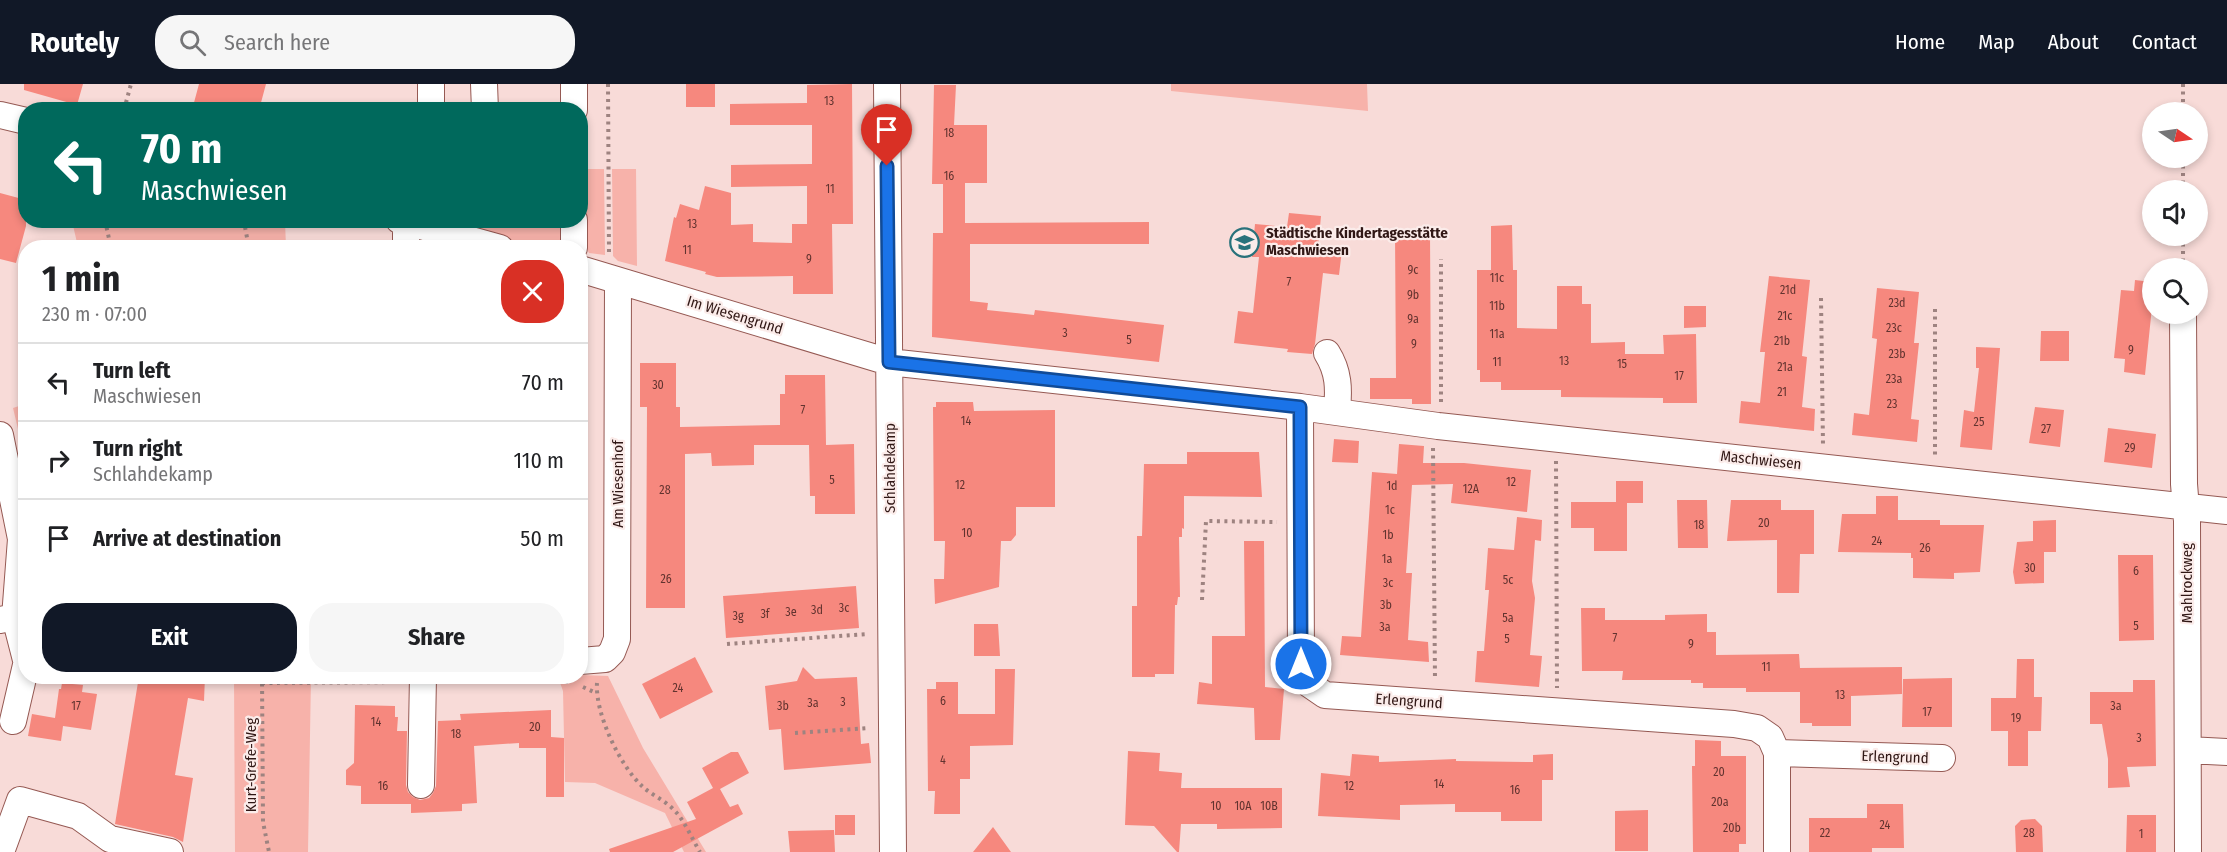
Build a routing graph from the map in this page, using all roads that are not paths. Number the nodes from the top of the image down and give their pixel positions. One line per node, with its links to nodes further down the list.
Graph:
1 (431, 84): 5 (street)
2 (484, 84): 6 (street)
3 (574, 84): 7 (street)
4 (887, 84): 16 (street, Schlahdekamp)
5 (431, 102)
6 (484, 102)
7 (574, 102)
8 (0, 115): 9 (street)
9 (18, 119)
10 (441, 228): 11 (street)
11 (477, 240)
12 (588, 271): 13 (street, Im Wiesengrund)
13 (618, 280): 16 (street, Im Wiesengrund); 26 (street, Am Wiesenhof)
14 (2183, 324): 20 (street, Mahlrockweg)
15 (1327, 352): 18 (street)
16 (889, 362): 17 (street, Maschwiesen); 37 (street, Schlahdekamp)
17 (1300, 407): 18 (street, Maschwiesen); 32 (street, Erlengrund)
18 (1336, 411): 20 (street, Maschwiesen)
19 (0, 435): 22 (street)
20 (2186, 507): 21 (street, Maschwiesen); 30 (street, Mahlrockweg)
21 (2227, 511)
22 (18, 523)
23 (18, 588): 24 (street)
24 (8, 618): 25 (street)
25 (18, 641)
26 (589, 661)
27 (22, 684): 29 (street)
28 (423, 684): 34 (street)
29 (13, 721)
30 (2188, 750): 31 (street); 39 (street, Mahlrockweg)
31 (2227, 752)
32 (1777, 753): 33 (street, Erlengrund); 38 (street)
33 (1942, 758)
34 (420, 786)
35 (1, 852): 36 (street)
36 (170, 852)
37 (894, 852)
38 (1777, 852)
39 (2188, 852)

